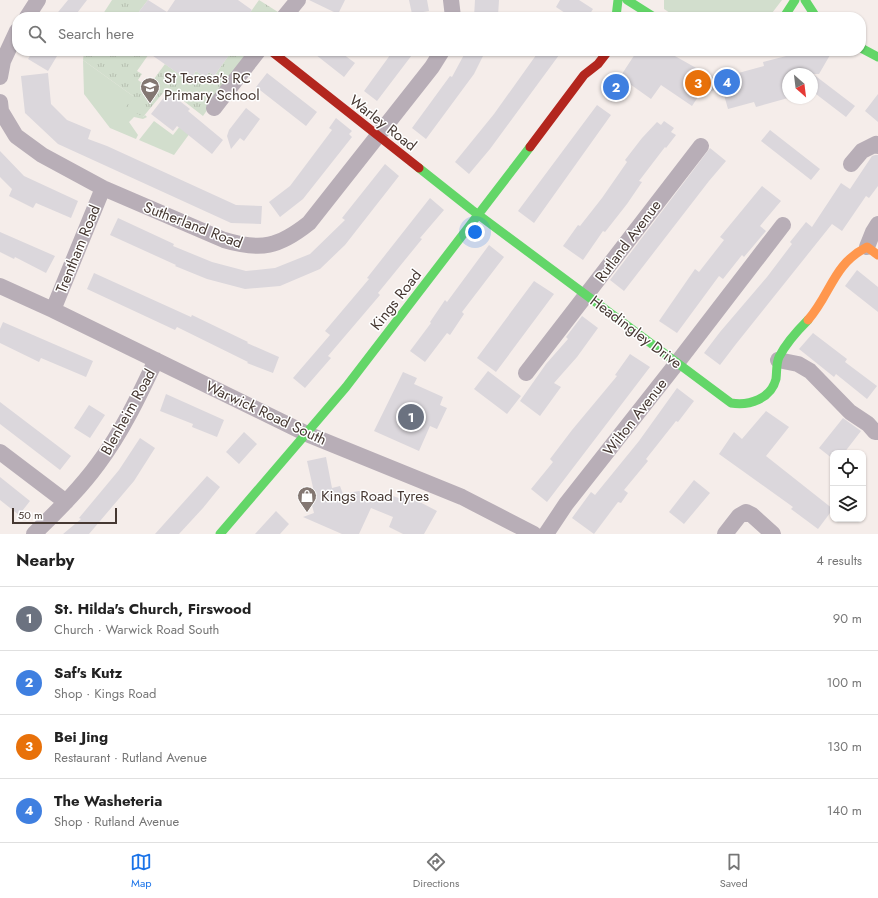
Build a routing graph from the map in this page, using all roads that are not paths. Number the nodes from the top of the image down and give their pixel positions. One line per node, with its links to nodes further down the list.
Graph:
1 (38, 0): 8 (street)
2 (298, 0): 9 (street)
3 (451, 0): 10 (street)
4 (618, 0): 11 (street)
5 (627, 0): 12 (street)
6 (795, 0): 13 (street)
7 (805, 0): 14 (street)
8 (30, 12)
9 (288, 12)
10 (452, 12)
11 (617, 12)
12 (646, 12)
13 (787, 12)
14 (813, 12)
15 (12, 42): 24 (street)
16 (866, 51): 22 (street)
17 (254, 56): 26 (street)
18 (277, 56): 27 (street, Warley Road)
19 (439, 56): 27 (street, Sutherland Road)
20 (593, 56): 23 (street, Kings Road)
21 (604, 56): 23 (street, Kings Road)
22 (878, 57)
23 (584, 75): 32 (street, Kings Road)
24 (0, 77)
25 (0, 102): 31 (street, Sutherland Road)
26 (214, 108)
27 (377, 136): 31 (street, Sutherland Road); 32 (street, Warley Road)
28 (701, 146): 37 (street, Rutland Avenue)
29 (878, 146): 30 (street)
30 (851, 164)
31 (103, 188): 38 (street, Trentham Road)
32 (480, 215): 37 (street, Headingley Drive); 44 (street, Kings Road)
33 (878, 224): 35 (street, Headingley Drive)
34 (783, 225): 41 (street, Wilton Avenue)
35 (872, 251): 40 (street, Headingley Drive)
36 (0, 286): 38 (street, Warwick Road South)
37 (587, 295): 41 (street, Headingley Drive); 42 (street, Rutland Avenue)
38 (53, 310): 39 (street, Warwick Road South)
39 (156, 360): 44 (street, Warwick Road South); 46 (street, Blenheim Road)
40 (778, 360): 41 (street, Headingley Drive); 43 (street)
41 (678, 363): 50 (street, Wilton Avenue)
42 (526, 373)
43 (878, 432)
44 (307, 434): 48 (street, Kings Road); 49 (street, Warwick Road South)
45 (0, 452): 46 (street)
46 (66, 502): 47 (street, Blenheim Road)
47 (34, 534)
48 (220, 534)
49 (534, 534)
50 (546, 534)
51 (725, 534): 52 (street)
52 (773, 534)

